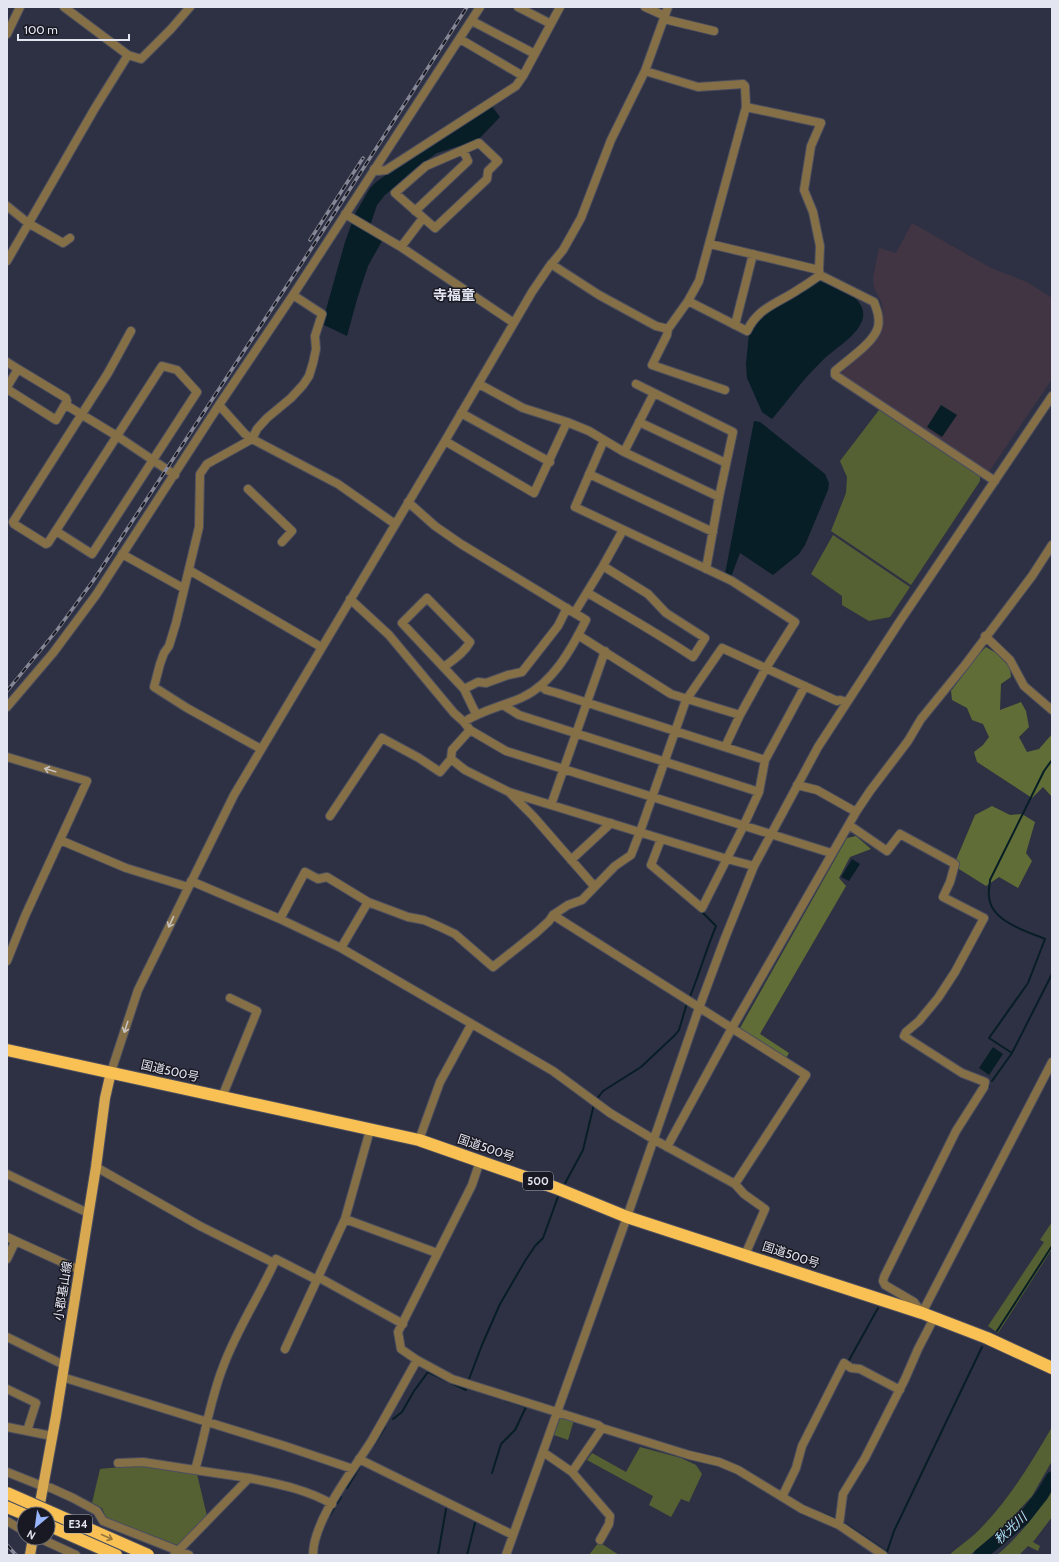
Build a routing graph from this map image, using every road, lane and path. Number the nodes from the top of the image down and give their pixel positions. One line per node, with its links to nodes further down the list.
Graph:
1 (20, 7): 13 (street)
2 (64, 7): 16 (street)
3 (190, 7): 16 (street)
4 (480, 7): 10 (street)
5 (518, 7): 11 (street)
6 (560, 7): 11 (street)
7 (645, 7): 9 (street)
8 (668, 7): 9 (street)
9 (664, 18): 12 (street); 17 (street)
10 (472, 20): 14 (street); 15 (street)
11 (551, 24): 15 (street)
12 (714, 31)
13 (7, 34)
14 (460, 39): 18 (street); 21 (street)
15 (535, 54): 18 (street)
16 (128, 55): 26 (street)
17 (645, 71): 19 (street); 32 (street)
18 (523, 76): 21 (street)
19 (746, 106): 28 (street); 33 (street)
20 (463, 150): 23 (street); 23 (street); 25 (street)
21 (374, 169): 24 (street)
22 (7, 206): 26 (street)
23 (415, 211): 25 (street)
24 (345, 214): 29 (street); 34 (street)
25 (423, 218): 29 (street)
26 (28, 223): 27 (street); 31 (street)
27 (70, 238)
28 (710, 244): 30 (street); 35 (street)
29 (401, 246): 36 (street)
30 (753, 254): 33 (street); 37 (street)
31 (7, 261)
32 (551, 264): 36 (street); 38 (street)
33 (819, 272): 37 (street); 64 (street)
34 (293, 295): 49 (street); 55 (street)
35 (688, 301): 37 (street); 38 (street)
36 (514, 323): 42 (street)
37 (735, 325)
38 (668, 328): 45 (street)
39 (131, 332): 51 (street)
40 (7, 362): 41 (street)
41 (18, 369): 44 (street); 48 (street)
42 (479, 384): 50 (street); 52 (street)
43 (636, 384): 46 (street)
44 (7, 388): 48 (street)
45 (725, 390)
46 (654, 392): 53 (street); 61 (street)
47 (1052, 396): 64 (street)
48 (66, 404): 51 (street)
49 (219, 405): 55 (street); 63 (street)
50 (461, 413): 57 (street); 60 (street)
51 (82, 414): 54 (street); 70 (street)
52 (567, 422): 56 (street); 60 (street)
53 (639, 422): 58 (street); 61 (street)
54 (117, 436): 59 (street); 59 (street); 70 (street)
55 (252, 439): 68 (street); 77 (street)
56 (604, 440): 58 (street); 62 (street)
57 (445, 441): 60 (street); 67 (street)
58 (624, 452): 66 (street)
59 (153, 461): 63 (street); 70 (street)
60 (550, 462)
61 (726, 463): 66 (street)
62 (589, 474): 69 (street); 71 (street)
63 (175, 475): 74 (street)
64 (995, 481): 93 (street)
65 (248, 489): 72 (street)
66 (719, 497): 71 (street)
67 (408, 502): 68 (street); 81 (street)
68 (395, 524): 80 (street)
69 (623, 530): 75 (street); 76 (street)
70 (56, 532)
71 (712, 532): 76 (street)
72 (282, 542)
73 (1052, 545): 84 (street)
74 (122, 554): 78 (street); 96 (street)
75 (603, 566): 79 (street); 79 (street)
76 (706, 569): 88 (street)
77 (189, 570): 78 (street); 85 (street)
78 (183, 588): 105 (street)
79 (588, 593): 82 (street)
80 (350, 599): 85 (street); 100 (street)
81 (567, 608): 82 (street); 91 (street)
82 (575, 612): 83 (street)
83 (578, 635): 86 (street); 89 (street)
84 (986, 636): 97 (street); 116 (street)
85 (322, 647): 105 (street)
86 (605, 651): 92 (street); 94 (street)
87 (444, 667): 87 (street); 91 (street)
88 (766, 668): 90 (street); 92 (street); 99 (street)
89 (541, 686): 94 (street); 95 (street)
90 (805, 686): 93 (street); 108 (street)
91 (464, 689): 98 (street)
92 (686, 700): 99 (street); 102 (street)
93 (847, 702): 111 (street)
94 (588, 703): 102 (street); 103 (street)
95 (503, 705): 98 (street); 103 (street)
96 (7, 707)
97 (1052, 710)
98 (476, 714): 100 (street)
99 (740, 715): 104 (street)
100 (464, 722): 101 (street)
101 (470, 730): 107 (street); 110 (street)
102 (675, 731): 104 (street); 109 (street)
103 (577, 734): 109 (street); 110 (street)
104 (725, 747): 108 (street)
105 (261, 749): 129 (street)
106 (7, 757): 124 (street, one-way to 106)
107 (451, 759): 112 (street); 117 (street)
108 (765, 760): 113 (street)
109 (664, 762): 113 (street); 114 (street)
110 (565, 769): 114 (street); 115 (street)
111 (797, 785): 116 (street); 122 (street)
112 (509, 792): 115 (street); 127 (street)
113 (759, 792): 120 (street)
114 (652, 796): 120 (street); 121 (street)
115 (551, 805): 118 (street)
116 (856, 812): 119 (street)
117 (330, 816)
118 (611, 823): 121 (street); 127 (street)
119 (848, 825): 125 (street); 163 (street)
120 (743, 827): 122 (street); 126 (street)
121 (640, 832): 123 (street); 130 (street)
122 (770, 835): 125 (street); 128 (street)
123 (661, 839): 126 (street); 126 (street)
124 (60, 840): 129 (street); 135 (street)
125 (831, 853): 139 (street)
126 (727, 859): 128 (street)
127 (571, 860): 130 (street)
128 (754, 866): 137 (street)
129 (190, 884): 133 (street); 142 (street, one-way to 142)
130 (594, 886): 132 (street)
131 (368, 902): 132 (street); 133 (street); 134 (street)
132 (552, 915): 137 (street)
133 (280, 918): 134 (street)
134 (342, 948): 138 (street)
135 (7, 961)
136 (230, 998): 143 (street)
137 (699, 1008): 139 (street); 145 (street)
138 (471, 1024): 145 (street); 146 (street)
139 (732, 1028): 147 (street); 151 (street)
140 (7, 1050): 142 (highway, 国道500号 / 500)
141 (1052, 1062): 163 (street)
142 (111, 1072): 143 (highway, 国道500号 / 500); 149 (main road, 小郡基山線)
143 (222, 1097): 144 (highway, 国道500号 / 500)
144 (370, 1130): 146 (highway, 国道500号 / 500); 154 (street)
145 (653, 1139): 147 (street); 153 (street)
146 (419, 1140): 148 (highway, 国道500号 / 500)
147 (666, 1147): 151 (street)
148 (480, 1161): 153 (highway, 国道500号 / 500); 157 (street)
149 (96, 1167): 152 (main road, 小郡基山線); 160 (street)
150 (7, 1174): 152 (street)
151 (735, 1184): 158 (street)
152 (88, 1213): 161 (main road, 小郡基山線)
153 (627, 1217): 158 (highway, 国道500号 / 500); 174 (street)
154 (345, 1220): 157 (street); 162 (street)
155 (7, 1237): 156 (street)
156 (15, 1242): 159 (street); 161 (street)
157 (437, 1253): 165 (street)
158 (745, 1255): 163 (highway, 国道500号 / 500)
159 (7, 1260)
160 (274, 1263): 162 (street); 175 (street)
161 (79, 1270): 169 (main road, 小郡基山線)
162 (318, 1279): 165 (street); 167 (street)
163 (922, 1313): 164 (highway, 国道500号 / 500)
164 (934, 1318): 170 (highway, 国道500号 / 500); 173 (street)
165 (403, 1324): 168 (street)
166 (7, 1337): 169 (street)
167 (285, 1349)
168 (417, 1360): 174 (street); 181 (street)
169 (64, 1365): 171 (main road, 小郡基山線)
170 (1052, 1368)
171 (62, 1377): 175 (street); 179 (main road, 小郡基山線)
172 (7, 1389): 178 (street)
173 (900, 1390): 190 (street); 194 (street)
174 (558, 1412): 177 (street); 180 (street)
175 (207, 1423): 183 (street); 184 (street)
176 (7, 1427): 178 (street)
177 (602, 1428): 186 (street); 190 (street)
178 (27, 1431): 179 (street)
179 (52, 1436): 188 (main road, 小郡基山線)
180 (543, 1452): 186 (street); 197 (street)
181 (359, 1459): 183 (street); 197 (street)
182 (118, 1463): 184 (street)
183 (352, 1469): 191 (street)
184 (195, 1470): 187 (street)
185 (7, 1472): 188 (street)
186 (572, 1472): 198 (street)
187 (249, 1478): 191 (street); 200 (street)
188 (42, 1486): 192 (main road, 小郡基山線); 200 (street)
189 (7, 1493): 203 (highway, E34, one-way to 203, bridge)
190 (782, 1497): 194 (street)
191 (332, 1504): 205 (street)
192 (39, 1506)
193 (7, 1521): 195 (street)
194 (839, 1525): 207 (street)
195 (16, 1527)
196 (56, 1529): 202 (highway, E34)
197 (513, 1535): 206 (street)
198 (600, 1540)
199 (56, 1546): 201 (street)
200 (176, 1553): 204 (street)
201 (76, 1555)
202 (116, 1555)
203 (148, 1555)
204 (189, 1555)
205 (313, 1555)
206 (506, 1555)
207 (883, 1555)

